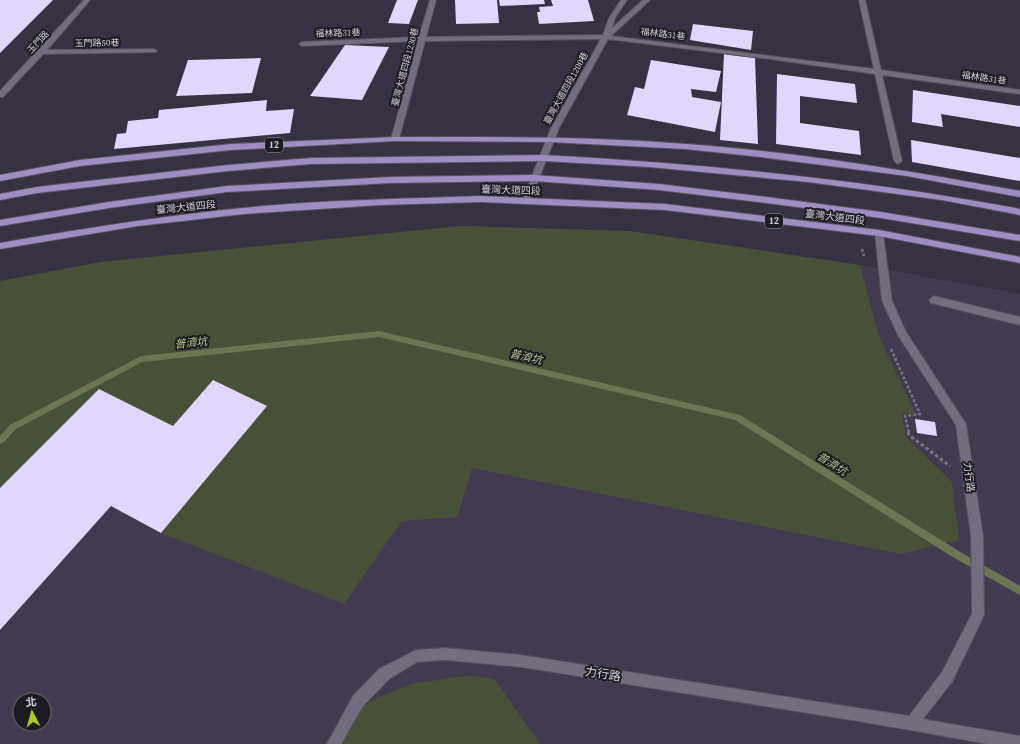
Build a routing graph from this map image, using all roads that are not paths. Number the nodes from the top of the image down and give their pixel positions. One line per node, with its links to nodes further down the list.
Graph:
1 (87, 0): 10 (street, 玉門路)
2 (433, 0): 7 (street, 臺灣大道四段1230巷)
3 (624, 0): 6 (street)
4 (647, 0): 6 (street, 臺灣大道四段1200巷)
5 (862, 0): 11 (street)
6 (606, 37): 7 (street, 福林路31巷); 11 (street, 福林路31巷); 15 (street, 臺灣大道四段1200巷)
7 (421, 39): 8 (street, 福林路31巷); 14 (street, 臺灣大道四段1230巷)
8 (302, 44)
9 (154, 51): 10 (street, 玉門路50巷)
10 (41, 52): 13 (street, 玉門路)
11 (879, 73): 12 (street, 福林路31巷); 17 (street)
12 (1020, 92)
13 (0, 95)
14 (395, 139): 15 (main road, 12); 18 (main road, 12)
15 (550, 140): 16 (street, 臺灣大道四段1200巷); 20 (main road, 12)
16 (543, 158): 19 (street, 臺灣大道四段1200巷); 21 (main road, 12); 23 (main road, 12)
17 (898, 161)
18 (0, 178)
19 (534, 178): 22 (street, 臺灣大道四段1200巷); 24 (main road, 臺灣大道四段 / 12); 26 (main road, 臺灣大道四段 / 12)
20 (1020, 194)
21 (0, 197)
22 (526, 201): 25 (main road, 臺灣大道四段 / 12); 27 (main road, 臺灣大道四段 / 12)
23 (1020, 212)
24 (0, 223)
25 (879, 233): 28 (main road, 臺灣大道四段 / 12); 31 (street, 力行路)
26 (1020, 238)
27 (0, 246)
28 (1020, 260)
29 (934, 300): 30 (street)
30 (1020, 321)
31 (912, 724): 32 (street, 力行路); 33 (street, 力行路)
32 (1020, 743)
33 (334, 744)

